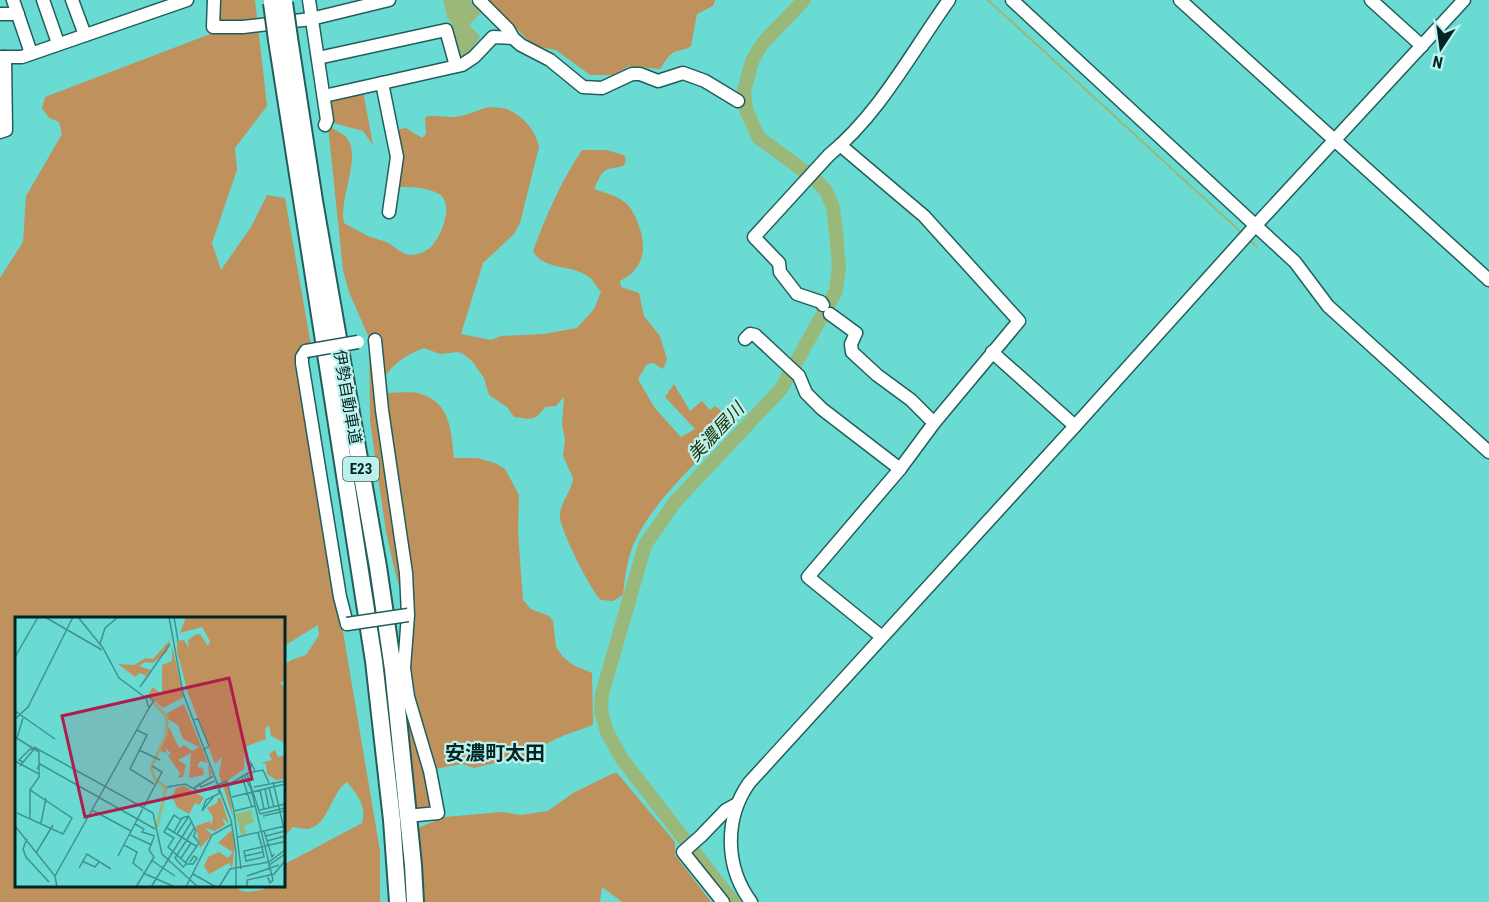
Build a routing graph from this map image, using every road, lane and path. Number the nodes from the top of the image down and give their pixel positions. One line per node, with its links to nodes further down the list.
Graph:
1 (13, 0): 16 (street)
2 (43, 0): 21 (street)
3 (72, 0): 18 (street)
4 (187, 0): 18 (street)
5 (214, 0): 17 (street)
6 (309, 0): 17 (street)
7 (389, 0): 17 (street)
8 (479, 0): 19 (street)
9 (949, 0): 33 (street)
10 (1012, 0): 35 (street)
11 (1180, 0): 32 (street)
12 (1371, 0): 22 (street)
13 (1464, 0): 22 (street)
14 (278, 2): 20 (highway, 伊勢自動車道, bridge)
15 (0, 14): 16 (street)
16 (18, 14): 23 (street)
17 (311, 19): 25 (street)
18 (85, 35): 21 (street)
19 (513, 38): 26 (street); 29 (street)
20 (283, 39): 49 (highway, 伊勢自動車道 / E23); 50 (highway, 伊勢自動車道 / E23)
21 (58, 44): 23 (street)
22 (1422, 46): 32 (street)
23 (31, 52): 24 (street)
24 (2, 57): 31 (street)
25 (318, 58): 26 (street); 28 (street)
26 (456, 66): 27 (street)
27 (382, 83): 28 (street); 34 (street)
28 (324, 96): 30 (street)
29 (738, 101)
30 (325, 125)
31 (0, 132)
32 (1335, 140): 35 (street); 36 (street)
33 (840, 145): 40 (street); 41 (street)
34 (389, 212)
35 (1256, 225): 42 (street); 43 (street)
36 (1489, 280)
37 (745, 339): 44 (street)
38 (375, 340): 45 (street)
39 (358, 342): 45 (street, bridge)
40 (992, 352): 41 (street); 42 (street)
41 (934, 423): 44 (street)
42 (1076, 426): 46 (street)
43 (1489, 452)
44 (900, 469): 46 (street)
45 (408, 615): 48 (street)
46 (882, 637): 47 (street)
47 (737, 804): 51 (street); 52 (street)
48 (417, 815)
49 (398, 902)
50 (415, 902)
51 (723, 902)
52 (751, 902)

